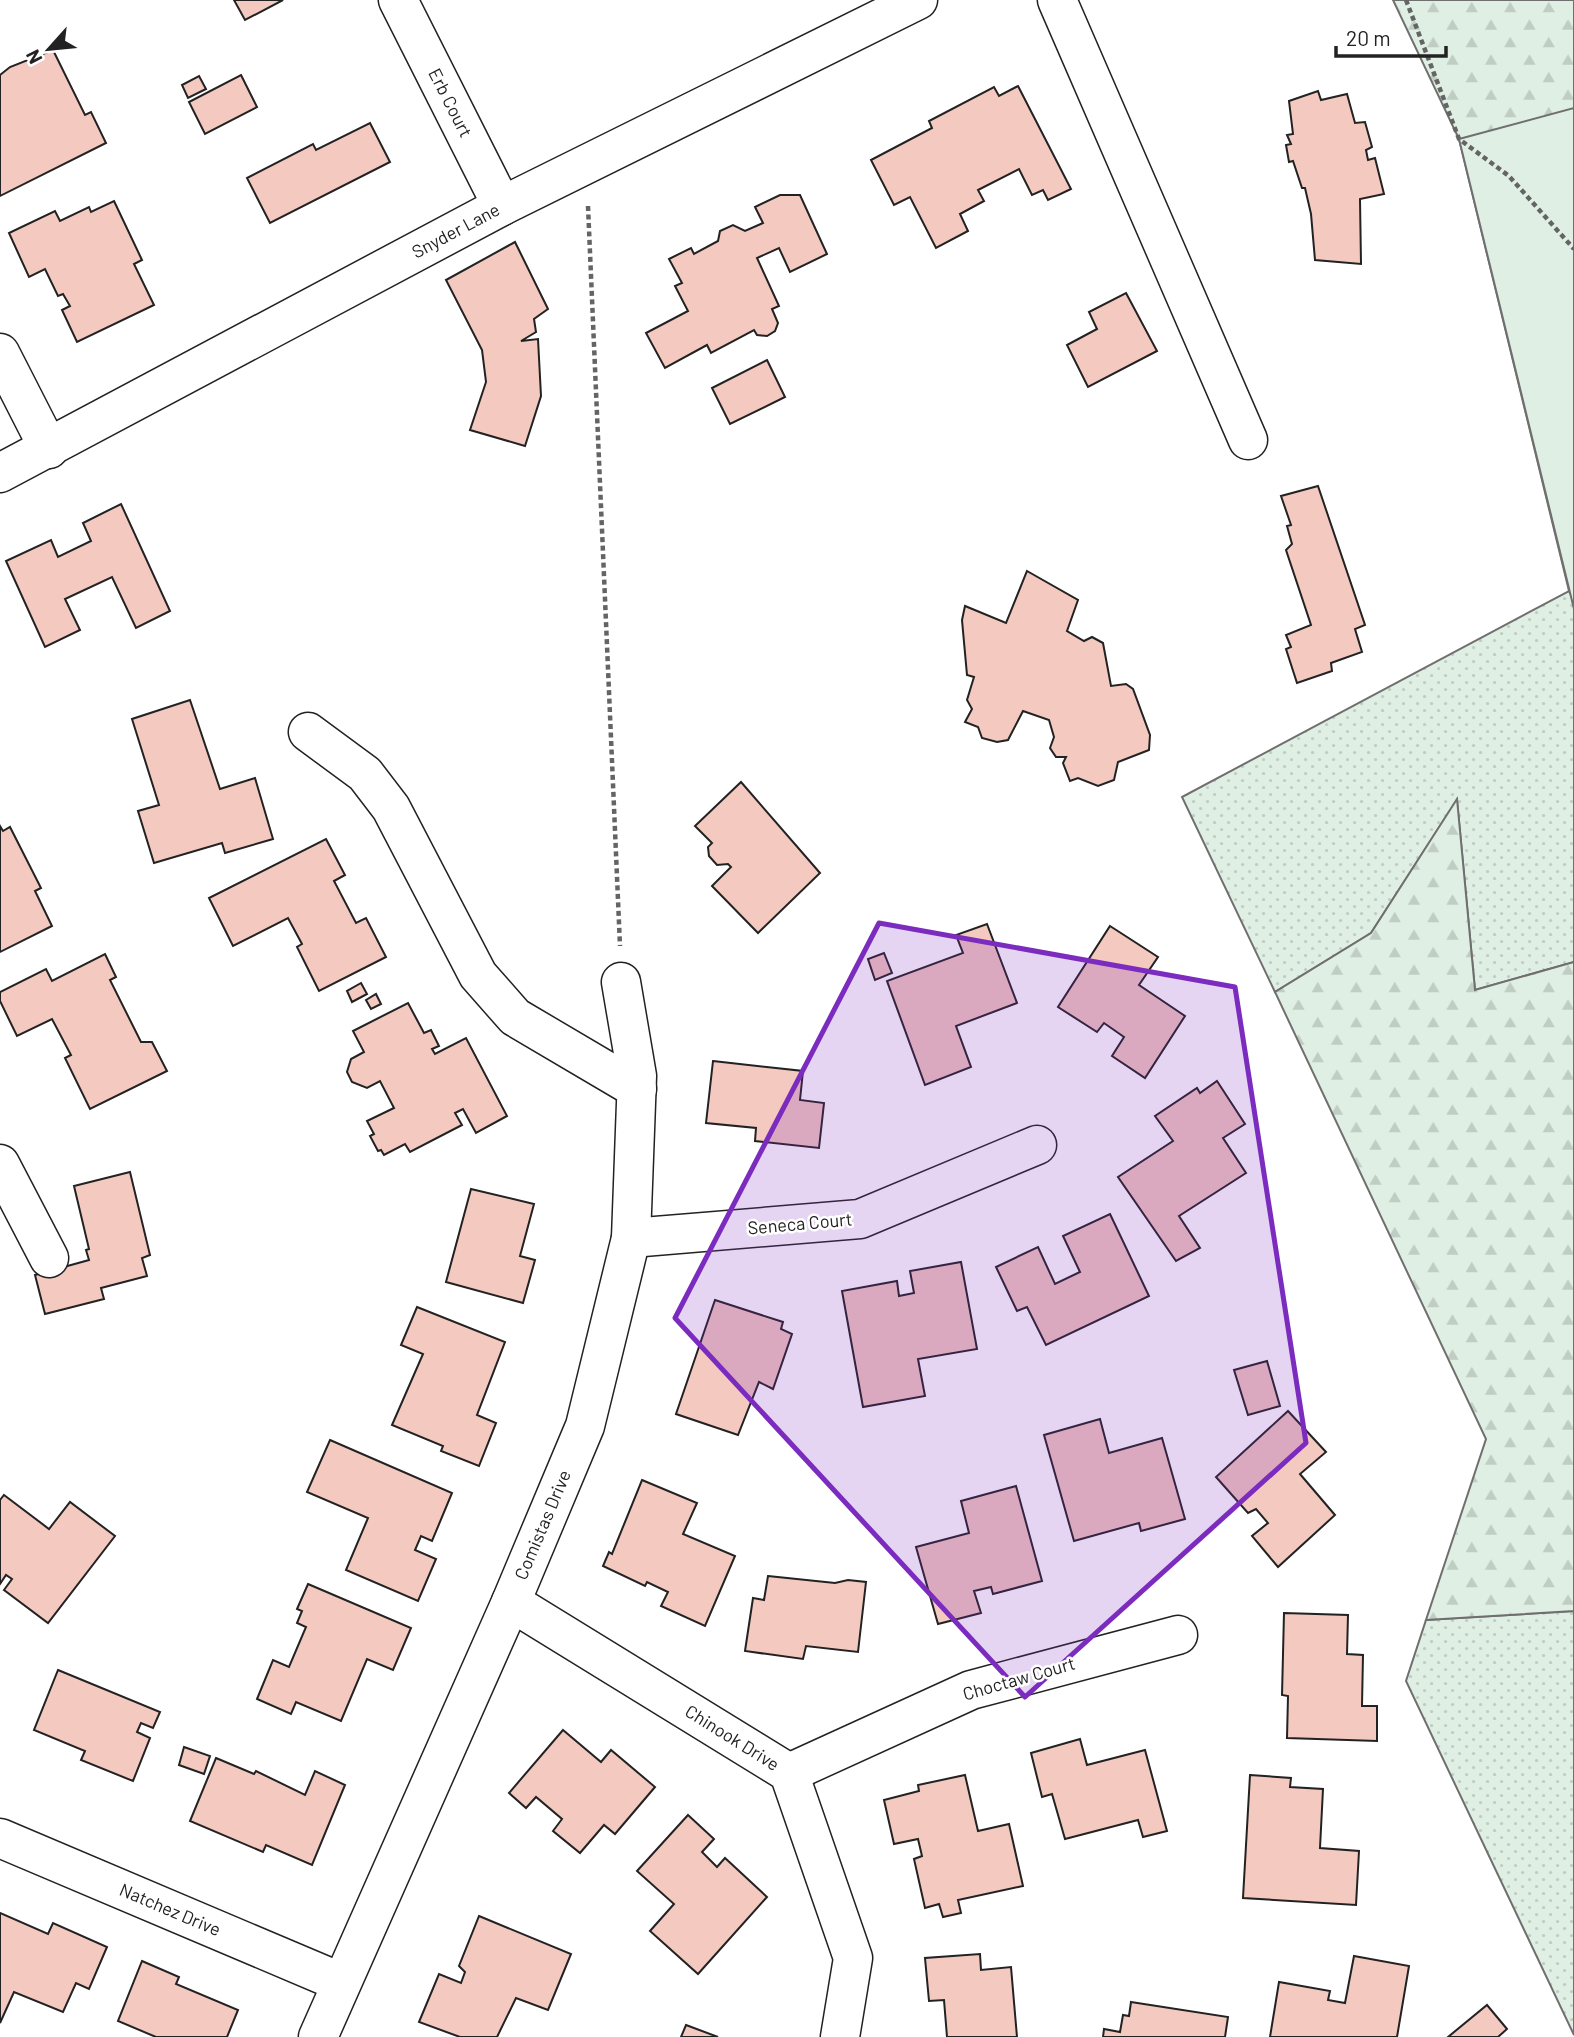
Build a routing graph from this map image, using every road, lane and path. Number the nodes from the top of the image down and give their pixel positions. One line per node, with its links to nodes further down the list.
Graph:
1 (398, 0): 6 (street, Erb Court)
2 (918, 0): 5 (street, Snyder Lane)
3 (1057, 0): 9 (street)
4 (1406, 0): 7 (path)
5 (587, 166): 6 (street, Snyder Lane); 13 (path)
6 (502, 206): 10 (street, Snyder Lane)
7 (1574, 249)
8 (0, 353): 10 (street)
9 (1248, 440)
10 (49, 449): 11 (street, Snyder Lane)
11 (0, 473)
12 (308, 732): 14 (street)
13 (621, 982): 14 (street, Comistas Drive)
14 (637, 1089): 17 (street, Comistas Drive)
15 (1037, 1145): 17 (street, Seneca Court)
16 (0, 1164): 18 (street)
17 (631, 1238): 19 (street, Comistas Drive)
18 (49, 1258)
19 (511, 1602): 21 (street, Chinook Drive); 23 (street, Comistas Drive)
20 (1178, 1635): 21 (street, Choctaw Court)
21 (789, 1773): 25 (street, Chinook Drive)
22 (0, 1838): 23 (street, Natchez Drive)
23 (340, 1982): 24 (street, Comistas Drive)
24 (318, 2037)
25 (840, 2037)

